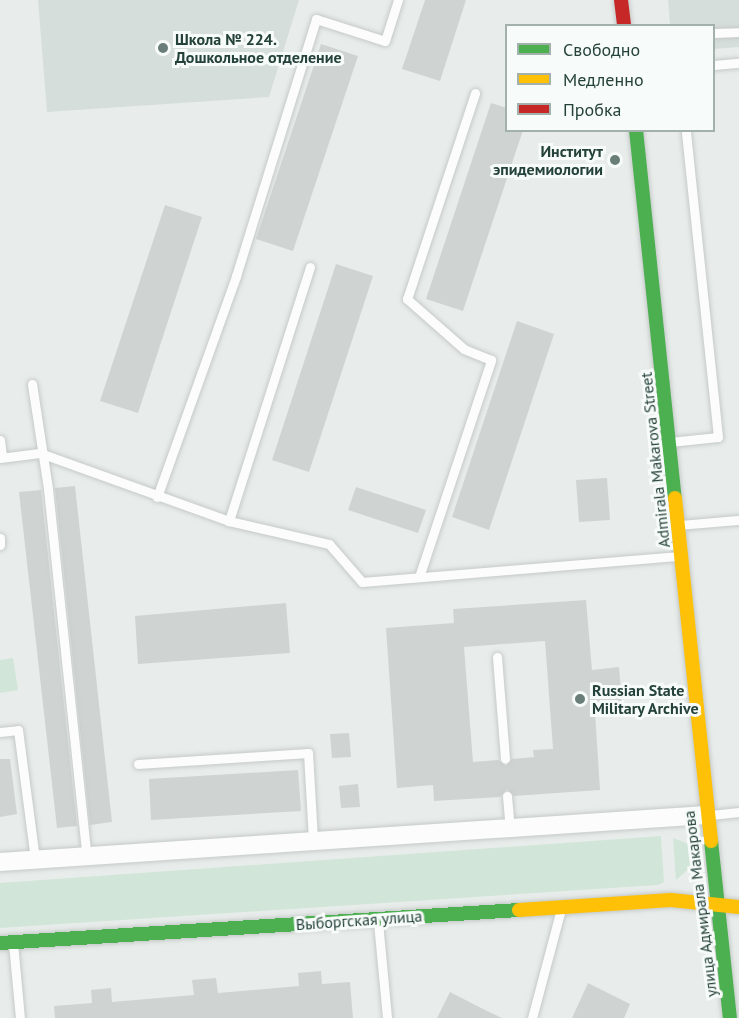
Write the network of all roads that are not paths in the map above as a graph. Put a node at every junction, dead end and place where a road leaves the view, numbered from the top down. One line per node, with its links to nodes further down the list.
1 (398, 0): 17 (lane)
2 (621, 0): 3 (street)
3 (624, 24)
4 (739, 32): 5 (lane)
5 (715, 33)
6 (739, 63): 7 (lane)
7 (715, 65)
8 (475, 93): 24 (lane)
9 (636, 132): 14 (street, Admirala Makarova Street)
10 (686, 132): 14 (lane)
11 (310, 267): 19 (lane)
12 (32, 384): 15 (lane)
13 (0, 440): 16 (lane)
14 (670, 442): 20 (street, Admirala Makarova Street)
15 (40, 453): 16 (lane); 17 (lane); 34 (lane)
16 (1, 458)
17 (157, 496): 19 (lane)
18 (739, 520): 20 (lane)
19 (229, 521): 24 (lane)
20 (679, 525): 23 (street, Admirala Makarova Street)
21 (0, 538): 22 (lane)
22 (0, 545)
23 (683, 556): 24 (lane); 31 (street, улица Адмирала Макарова)
24 (419, 577)
25 (497, 657): 27 (lane)
26 (0, 732): 35 (lane)
27 (505, 759)
28 (138, 764): 33 (lane)
29 (507, 796): 32 (lane)
30 (739, 812): 31 (lane)
31 (706, 815): 32 (street); 37 (street, улица Адмирала Макарова)
32 (510, 828): 33 (street)
33 (314, 841): 34 (street)
34 (87, 857): 35 (street)
35 (35, 860): 36 (street)
36 (0, 862)
37 (717, 905): 38 (street, Выборгская улица); 39 (street, Выборгская улица); 45 (street, улица Адмирала Макарова)
38 (562, 907): 40 (street, Выборгская улица); 44 (lane)
39 (739, 907)
40 (378, 918): 41 (street, Выборгская улица); 43 (lane)
41 (7, 942): 42 (lane)
42 (20, 1018)
43 (387, 1018)
44 (532, 1018)
45 (730, 1018)

